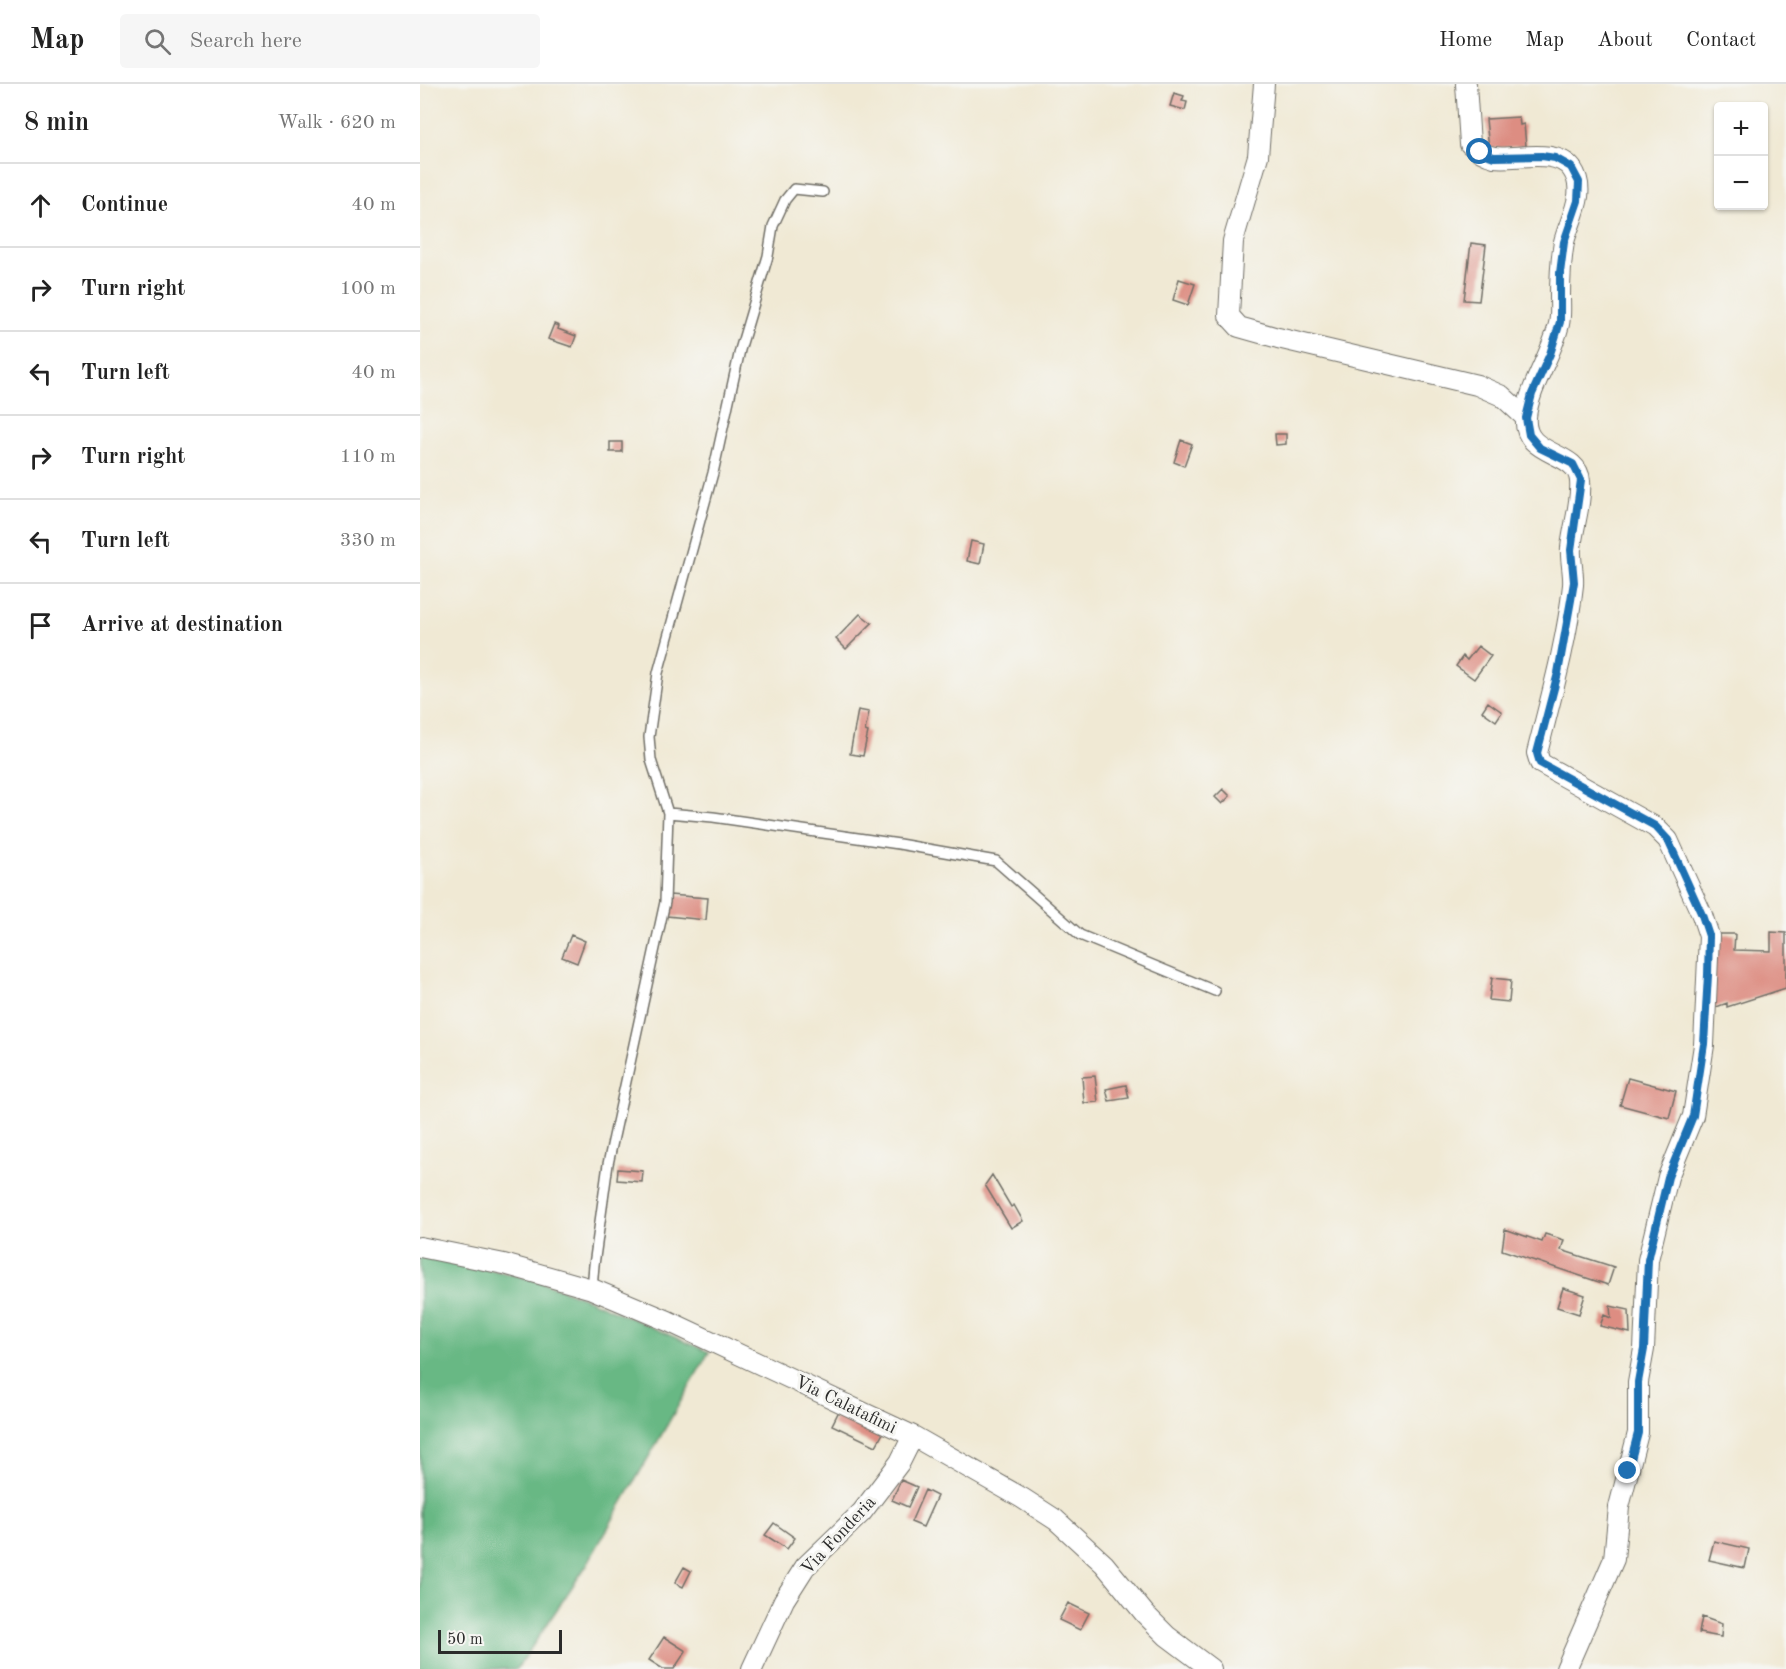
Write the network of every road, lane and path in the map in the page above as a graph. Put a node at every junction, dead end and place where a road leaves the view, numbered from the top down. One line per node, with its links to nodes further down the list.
1 (1264, 84): 4 (street)
2 (1466, 84): 4 (street)
3 (823, 192): 5 (lane)
4 (1526, 418): 12 (street)
5 (668, 813): 6 (lane); 8 (lane)
6 (1215, 991)
7 (420, 1247): 8 (street, Via Calatafimi)
8 (592, 1289): 9 (street, Via Calatafimi)
9 (914, 1436): 10 (street, Via Fonderia); 11 (street, Via Calatafimi)
10 (752, 1669)
11 (1211, 1669)
12 (1566, 1669)

